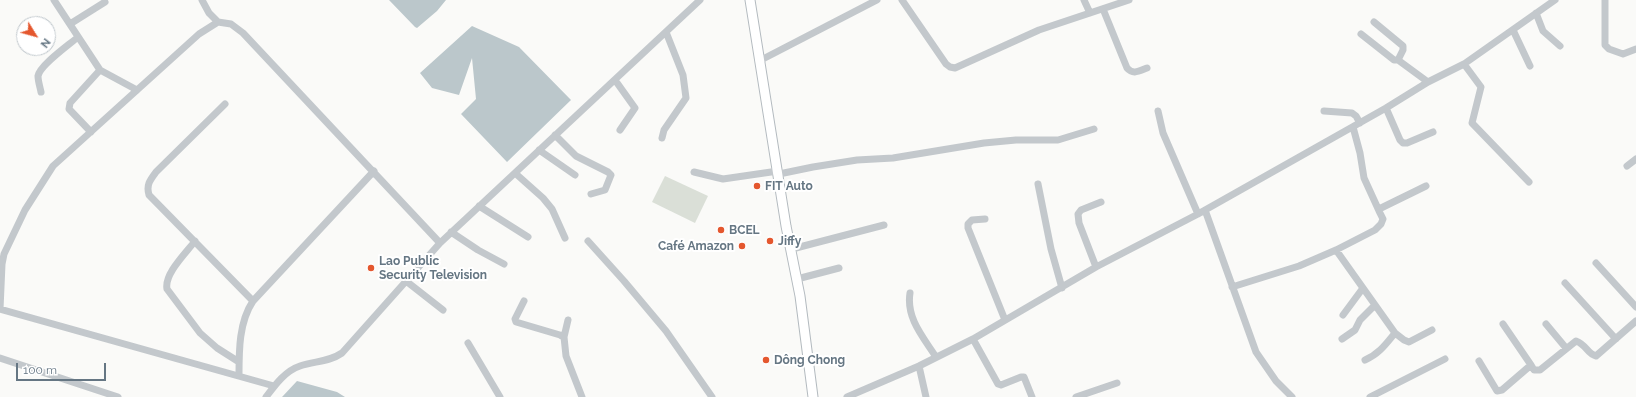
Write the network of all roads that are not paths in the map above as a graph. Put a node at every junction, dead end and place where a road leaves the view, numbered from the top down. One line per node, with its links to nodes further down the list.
1 (54, 0): 17 (street)
2 (202, 0): 15 (street)
3 (700, 0): 19 (street)
4 (750, 0): 25 (street)
5 (877, 0): 25 (street)
6 (902, 0): 13 (street)
7 (1084, 0): 13 (street)
8 (1129, 0): 12 (street)
9 (1554, 0): 14 (street)
10 (1604, 0): 23 (street)
11 (105, 2): 17 (street)
12 (1103, 9): 13 (street); 28 (street)
13 (1090, 13)
14 (1536, 13): 18 (street); 22 (street)
15 (218, 22): 32 (street); 49 (street)
16 (1374, 22): 24 (street)
17 (70, 24): 21 (street)
18 (1513, 30): 26 (street); 27 (street)
19 (666, 32): 30 (street); 45 (street)
20 (1361, 34): 24 (street)
21 (78, 37): 29 (street); 33 (street)
22 (1560, 46)
23 (1636, 49)
24 (1398, 60): 31 (street)
25 (760, 62): 52 (street)
26 (1464, 64): 31 (street); 54 (street)
27 (1530, 66)
28 (1147, 68)
29 (100, 70): 32 (street); 42 (street)
30 (615, 80): 41 (street); 44 (street)
31 (1428, 82): 35 (street)
32 (137, 90): 42 (street)
33 (41, 92)
34 (225, 104): 67 (street)
35 (1386, 108): 38 (street); 43 (street)
36 (1158, 111): 61 (street)
37 (1324, 111): 38 (street)
38 (1360, 123): 39 (street)
39 (1353, 127): 60 (street); 61 (street)
40 (1094, 129): 52 (street)
41 (620, 130)
42 (90, 132): 87 (street)
43 (1433, 132)
44 (555, 135): 46 (street); 57 (street)
45 (662, 138)
46 (539, 150): 50 (street); 53 (street)
47 (1636, 159): 48 (street)
48 (1627, 166)
49 (374, 171): 69 (street); 83 (street)
50 (515, 172): 59 (street); 66 (street)
51 (694, 172): 52 (street)
52 (778, 173): 70 (street)
53 (575, 175)
54 (1529, 182)
55 (1038, 184): 80 (street)
56 (1426, 186): 60 (street)
57 (591, 194)
58 (1101, 202): 74 (street)
59 (479, 206): 64 (street); 65 (street)
60 (1379, 209): 71 (street)
61 (1201, 212): 74 (street); 79 (street)
62 (985, 218): 91 (street)
63 (884, 226): 70 (street)
64 (451, 232): 69 (street); 73 (street)
65 (528, 237)
66 (565, 238)
67 (195, 241): 83 (street); 107 (street)
68 (588, 241): 119 (street)
69 (440, 243): 77 (street)
70 (792, 249): 76 (street)
71 (1336, 250): 79 (street); 81 (street)
72 (1596, 263): 86 (street)
73 (504, 264)
74 (1096, 267): 80 (street)
75 (839, 268): 76 (street)
76 (797, 279): 120 (street)
77 (406, 281): 88 (street); 113 (street)
78 (1565, 283): 100 (street)
79 (1232, 287): 124 (street)
80 (1062, 288): 91 (street)
81 (1363, 288): 85 (street); 89 (street)
82 (910, 293): 103 (street)
83 (253, 301): 107 (street)
84 (524, 301): 97 (street)
85 (1375, 305): 96 (street); 99 (street)
86 (1636, 308)
87 (0, 309): 111 (street)
88 (443, 310)
89 (1343, 315)
90 (568, 320): 97 (street)
91 (1005, 320): 98 (street)
92 (1636, 321): 100 (street)
93 (1503, 324): 109 (street)
94 (1546, 324): 102 (street)
95 (1432, 330): 96 (street)
96 (1396, 332): 106 (street)
97 (564, 337): 118 (street)
98 (973, 339): 103 (street); 123 (street)
99 (1342, 339)
100 (1616, 339): 102 (street)
101 (468, 343): 117 (street)
102 (1566, 348): 109 (street)
103 (936, 357): 110 (street)
104 (0, 358): 115 (street)
105 (1445, 359): 125 (street)
106 (1365, 360)
107 (239, 362): 111 (street)
108 (1479, 362): 109 (street)
109 (1531, 365)
110 (919, 366): 121 (street); 122 (street)
111 (239, 375): 113 (street)
112 (1117, 383): 114 (street)
113 (274, 386): 116 (street)
114 (1081, 396)
115 (118, 397)
116 (266, 397)
117 (500, 397)
118 (582, 397)
119 (712, 397)
120 (813, 397)
121 (847, 397)
122 (926, 397)
123 (1032, 397)
124 (1292, 397)
125 (1370, 397)

